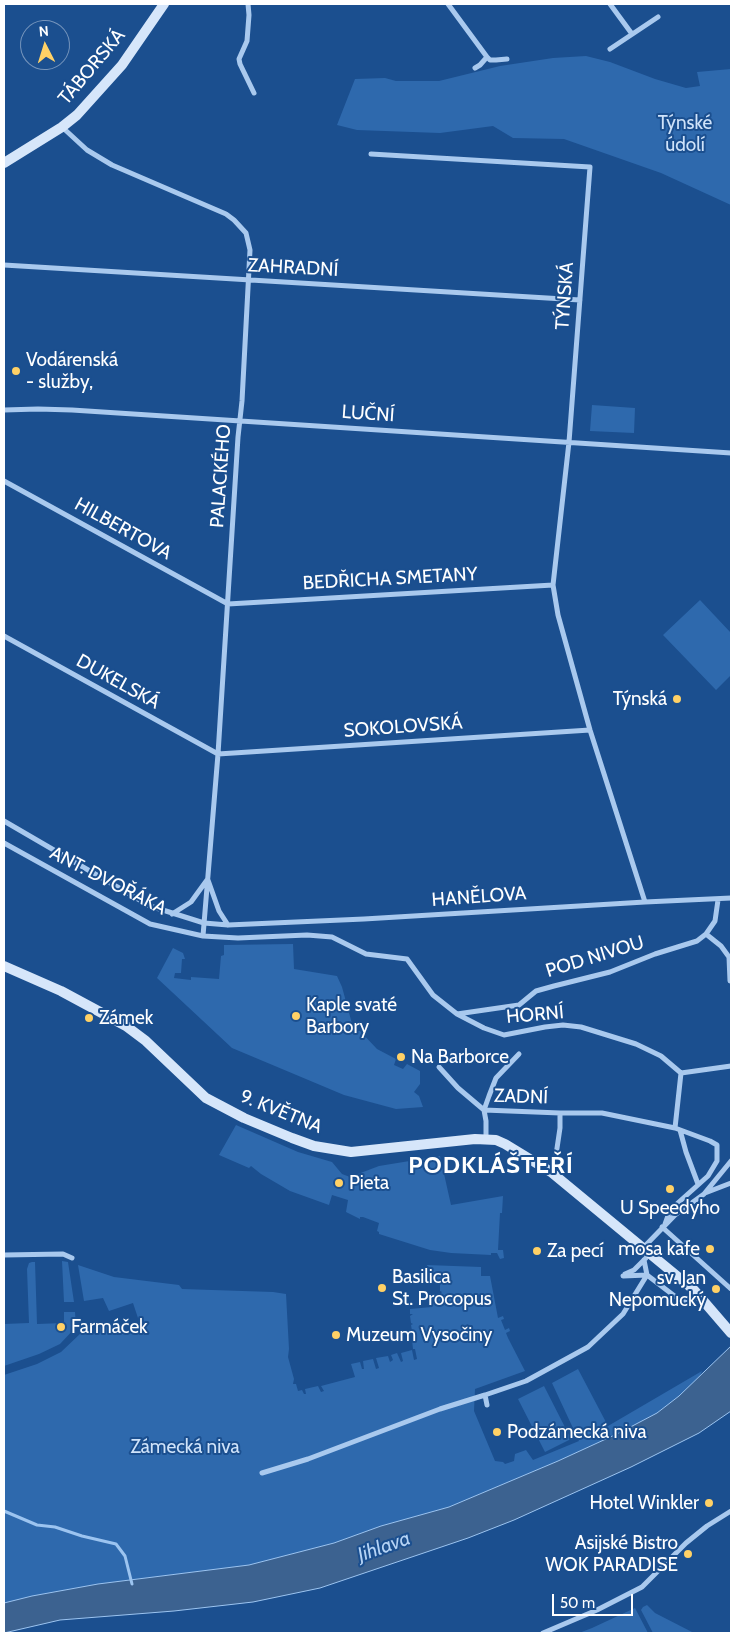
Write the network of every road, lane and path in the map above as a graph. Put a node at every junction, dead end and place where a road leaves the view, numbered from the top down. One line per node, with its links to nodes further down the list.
1 (164, 4): 12 (main road, TÁBORSKÁ)
2 (248, 4): 11 (street)
3 (448, 4): 8 (street)
4 (610, 4): 6 (street)
5 (658, 17): 6 (street)
6 (632, 34): 7 (street)
7 (610, 49)
8 (487, 57): 9 (street); 10 (street)
9 (507, 59)
10 (475, 68)
11 (254, 93)
12 (62, 127): 14 (main road, TÁBORSKÁ); 16 (street, PALACKÉHO)
13 (371, 154): 17 (street, TÝNSKÁ)
14 (4, 162)
15 (4, 265): 16 (street, ZAHRADNÍ)
16 (249, 280): 17 (street, ZAHRADNÍ); 19 (street, PALACKÉHO)
17 (580, 300): 20 (street, TÝNSKÁ)
18 (4, 410): 19 (street, LUČNÍ)
19 (239, 422): 20 (street, LUČNÍ); 24 (street, PALACKÉHO)
20 (569, 442): 21 (street, LUČNÍ); 23 (street, TÝNSKÁ)
21 (731, 454)
22 (4, 480): 24 (street, HILBERTOVA)
23 (553, 585): 24 (street, BEDŘICHA SMETANY); 26 (street, TÝNSKÁ)
24 (228, 604): 27 (street, PALACKÉHO)
25 (4, 636): 27 (street, DUKELSKÁ)
26 (590, 730): 27 (street, SOKOLOVSKÁ); 33 (street, TÝNSKÁ)
27 (218, 754): 30 (street, PALACKÉHO)
28 (4, 821): 34 (street, ANT. DVOŘÁKA)
29 (4, 843): 38 (street, ANT. DVOŘÁKA)
30 (207, 879): 34 (street); 35 (street, PALACKÉHO); 36 (street)
31 (731, 898): 32 (street, HANĚLOVA)
32 (718, 900): 33 (street, HANĚLOVA); 37 (street)
33 (645, 902): 36 (street, HANĚLOVA)
34 (172, 914): 35 (street, ANT. DVOŘÁKA)
35 (204, 923): 36 (street, HANĚLOVA); 38 (street, PALACKÉHO)
36 (228, 925)
37 (706, 934): 40 (street); 41 (street, POD NIVOU)
38 (203, 936): 41 (street, HORNÍ)
39 (4, 966): 49 (main road, 9. KVĚTNA)
40 (730, 981)
41 (457, 1014): 45 (street, HORNÍ)
42 (519, 1054): 46 (street, HORNÍ)
43 (731, 1066): 45 (street)
44 (439, 1067): 46 (street, ZADNÍ)
45 (681, 1073): 48 (street)
46 (484, 1110): 47 (street, ZADNÍ); 49 (street, HORNÍ)
47 (560, 1114): 48 (street, ZADNÍ); 51 (street, ZADNÍ)
48 (677, 1129): 53 (street); 53 (street, ZADNÍ)
49 (486, 1139): 51 (main road, 9. KVĚTNA)
50 (731, 1161): 54 (street)
51 (551, 1172): 56 (main road, 9. KVĚTNA)
52 (731, 1183): 54 (street)
53 (698, 1184): 55 (street)
54 (704, 1194): 55 (street)
55 (664, 1226): 56 (street); 60 (street)
56 (646, 1254): 59 (street); 59 (street); 61 (main road, 9. KVĚTNA)
57 (4, 1255): 58 (street)
58 (72, 1258)
59 (647, 1275): 61 (street); 63 (street)
60 (731, 1289)
61 (699, 1296): 62 (main road, 9. KVĚTNA)
62 (731, 1332)
63 (485, 1395): 64 (street); 65 (street)
64 (487, 1405)
65 (262, 1473)
66 (731, 1511): 67 (street)
67 (543, 1633)

